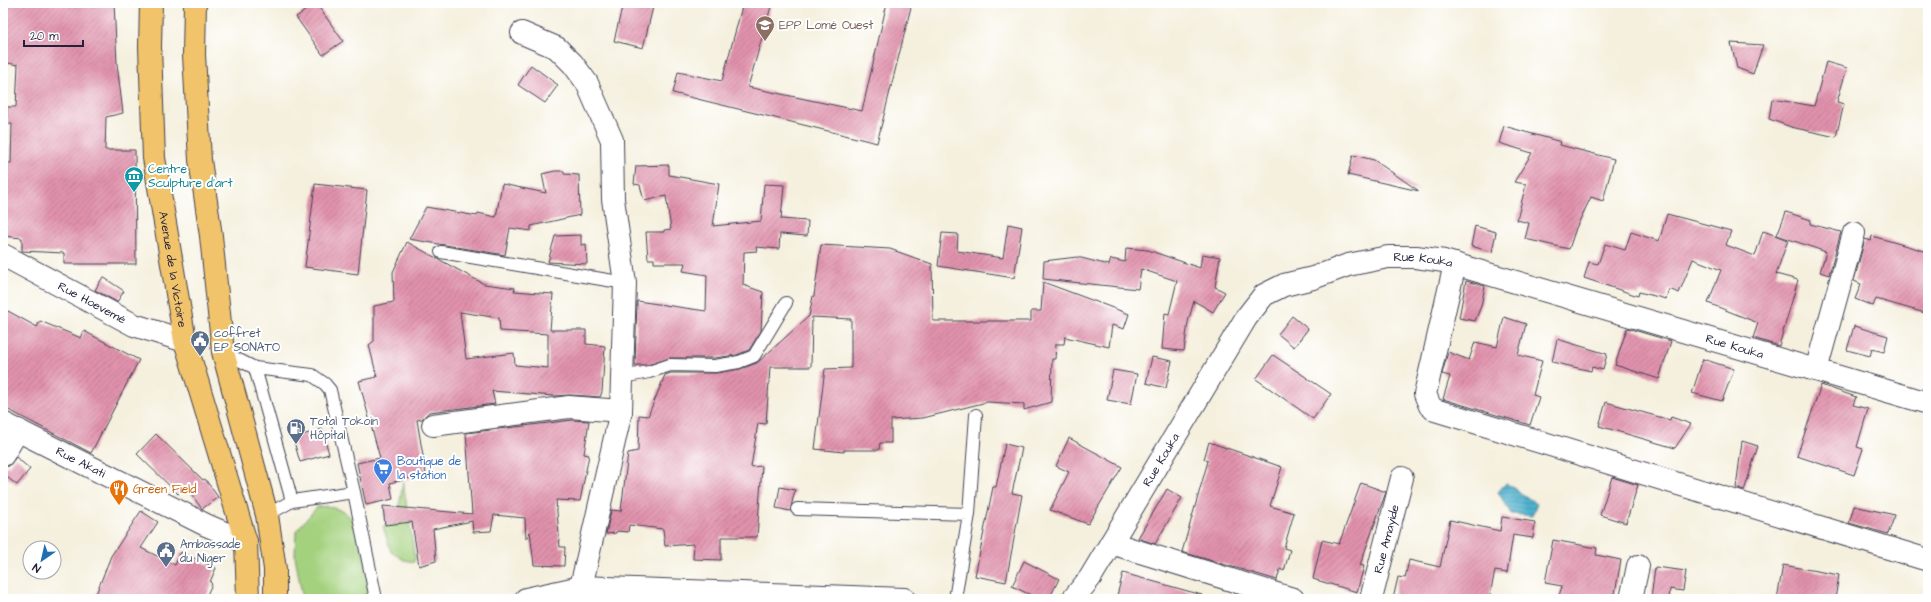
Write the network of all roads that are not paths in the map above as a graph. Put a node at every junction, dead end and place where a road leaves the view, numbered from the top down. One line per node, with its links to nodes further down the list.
1 (151, 3): 10 (highway, Avenue de la Victoire)
2 (194, 3): 11 (highway)
3 (522, 33): 8 (street)
4 (1854, 233): 13 (street)
5 (441, 252): 8 (lane)
6 (3, 255): 10 (street, Rue Hoevemé)
7 (1455, 264): 13 (street, Rue Kouka); 28 (street, Rue Kouka); 29 (street)
8 (625, 283): 14 (street)
9 (786, 303): 14 (lane)
10 (185, 341): 27 (highway, Avenue de la Victoire)
11 (223, 352): 12 (lane); 26 (highway)
12 (255, 368): 22 (lane); 23 (lane)
13 (1816, 370): 15 (street, Rue Kouka)
14 (622, 377): 16 (street)
15 (1928, 403)
16 (621, 411): 18 (street); 31 (street)
17 (976, 415): 25 (lane)
18 (433, 425)
19 (10, 427): 20 (street); 27 (street, Rue Akati)
20 (3, 455)
21 (1402, 478): 41 (street, Rue Amayide)
22 (354, 492): 23 (lane); 35 (lane)
23 (292, 501): 26 (lane)
24 (797, 509): 25 (lane)
25 (969, 514): 38 (lane)
26 (267, 515): 34 (highway)
27 (246, 542): 33 (highway, Avenue de la Victoire)
28 (1111, 543): 39 (street, Rue Kouka); 40 (street)
29 (1928, 560)
30 (1638, 566): 42 (street)
31 (581, 587): 32 (street); 36 (street)
32 (631, 594): 37 (street)
33 (248, 599)
34 (275, 599)
35 (376, 599)
36 (526, 599)
37 (904, 599)
38 (954, 599)
39 (1073, 599)
40 (1293, 599)
41 (1371, 599)
42 (1631, 599)

